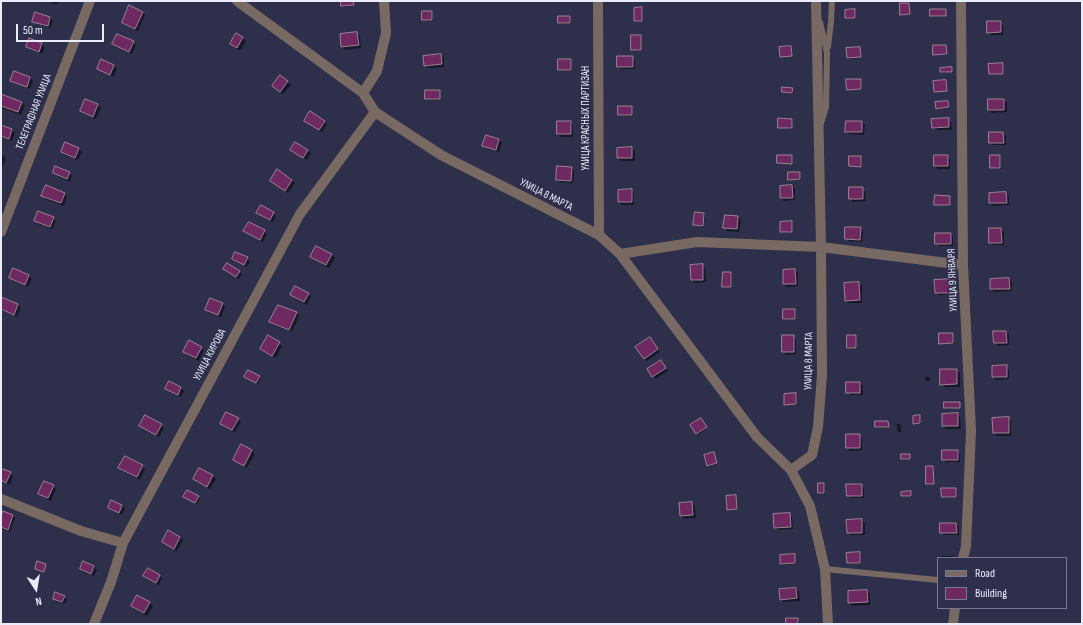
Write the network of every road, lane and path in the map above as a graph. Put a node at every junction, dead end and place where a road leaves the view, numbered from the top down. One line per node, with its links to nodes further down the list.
1 (90, 1): 12 (street, ТЕЛЕГРАФНАЯ УЛИЦА)
2 (237, 1): 9 (street, УЛИЦА 8 МАРТА)
3 (384, 1): 9 (street)
4 (598, 1): 13 (street, УЛИЦА КРАСНЫХ ПАРТИЗАН)
5 (832, 1): 8 (lane)
6 (961, 1): 16 (street, УЛИЦА 9 ЯНВАРЯ)
7 (816, 2): 8 (lane); 11 (street, УЛИЦА 8 МАРТА)
8 (827, 53): 11 (lane)
9 (364, 93): 10 (street, УЛИЦА 8 МАРТА)
10 (375, 112): 13 (street, УЛИЦА 8 МАРТА); 19 (street, УЛИЦА КИРОВА)
11 (818, 133): 14 (street, УЛИЦА 8 МАРТА)
12 (1, 232)
13 (599, 235): 15 (street, УЛИЦА 8 МАРТА)
14 (821, 247): 15 (street); 16 (street); 17 (street, УЛИЦА 8 МАРТА)
15 (620, 254): 17 (street, УЛИЦА 8 МАРТА)
16 (963, 265): 20 (street, УЛИЦА 9 ЯНВАРЯ)
17 (791, 470): 21 (street, УЛИЦА 8 МАРТА)
18 (1, 499): 19 (street)
19 (122, 543): 24 (street, УЛИЦА КИРОВА)
20 (964, 557)
21 (825, 569): 22 (lane); 25 (street, УЛИЦА 8 МАРТА)
22 (937, 580)
23 (954, 609): 26 (street)
24 (94, 624)
25 (828, 624)
26 (953, 624)

